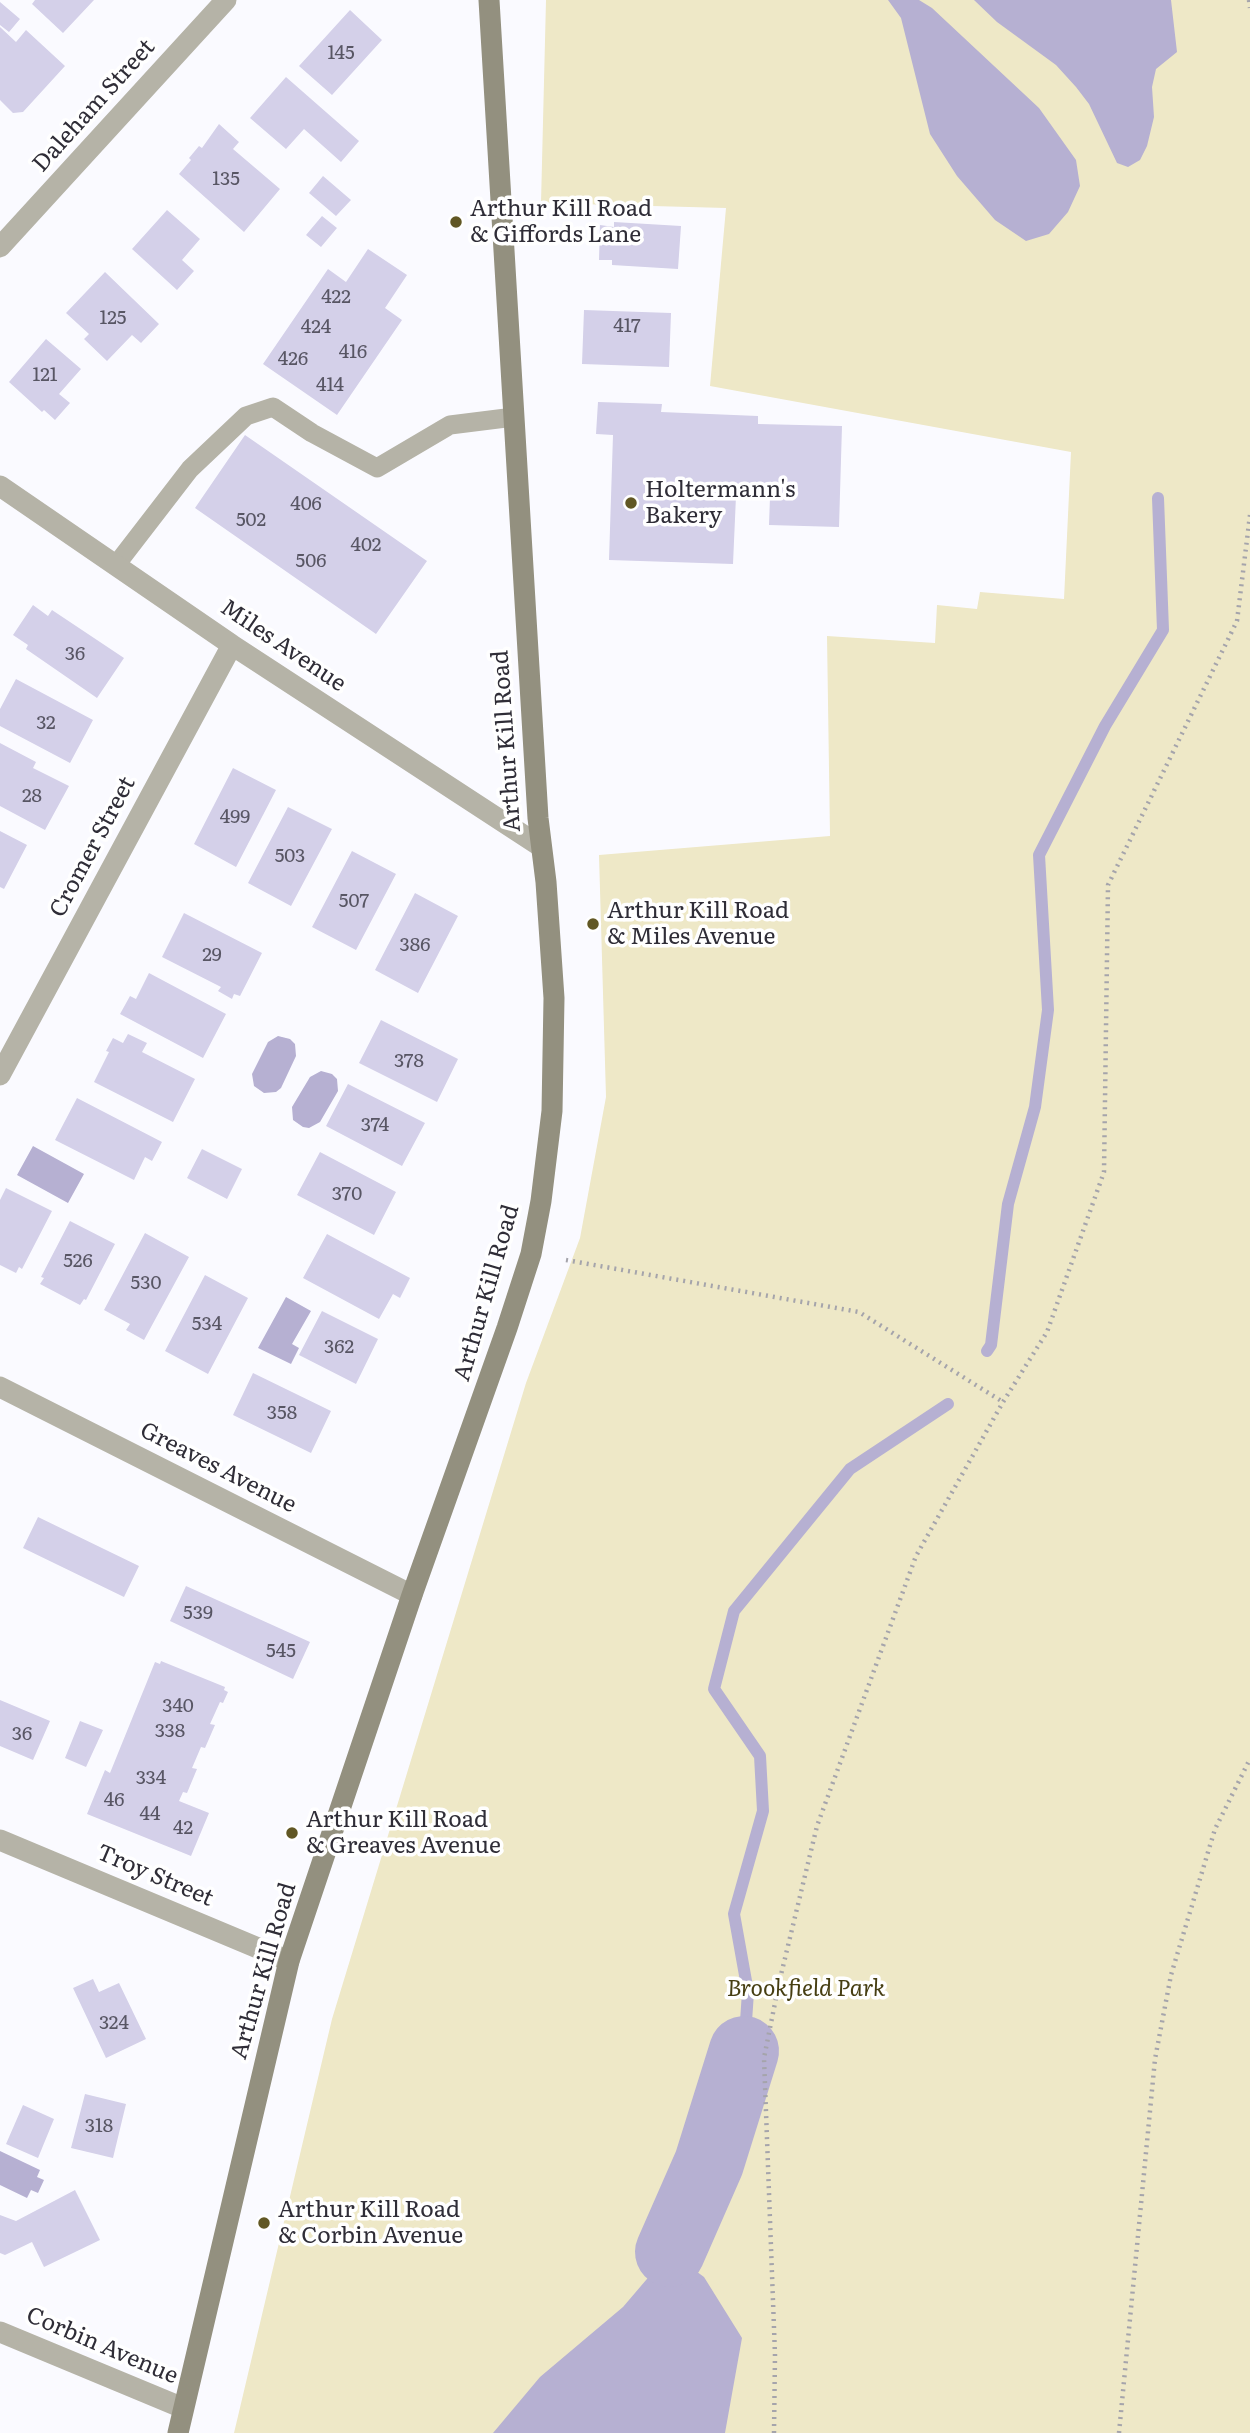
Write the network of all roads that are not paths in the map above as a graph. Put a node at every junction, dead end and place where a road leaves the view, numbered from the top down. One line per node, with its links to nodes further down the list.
1 (226, 0): 3 (street, Daleham Street)
2 (489, 0): 4 (street, Arthur Kill Road)
3 (0, 247)
4 (514, 417): 6 (lane); 8 (street, Arthur Kill Road)
5 (0, 486): 6 (street, Miles Avenue)
6 (116, 565): 7 (street, Miles Avenue)
7 (232, 645): 8 (street, Miles Avenue); 9 (street, Cromer Street)
8 (540, 846): 11 (street, Arthur Kill Road)
9 (0, 1074)
10 (0, 1387): 11 (street, Greaves Avenue)
11 (412, 1595): 13 (street, Arthur Kill Road)
12 (0, 1840): 13 (street, Troy Street)
13 (289, 1961): 15 (street, Arthur Kill Road)
14 (0, 2332): 15 (street, Corbin Avenue)
15 (183, 2408): 16 (street, Arthur Kill Road)
16 (178, 2433)

